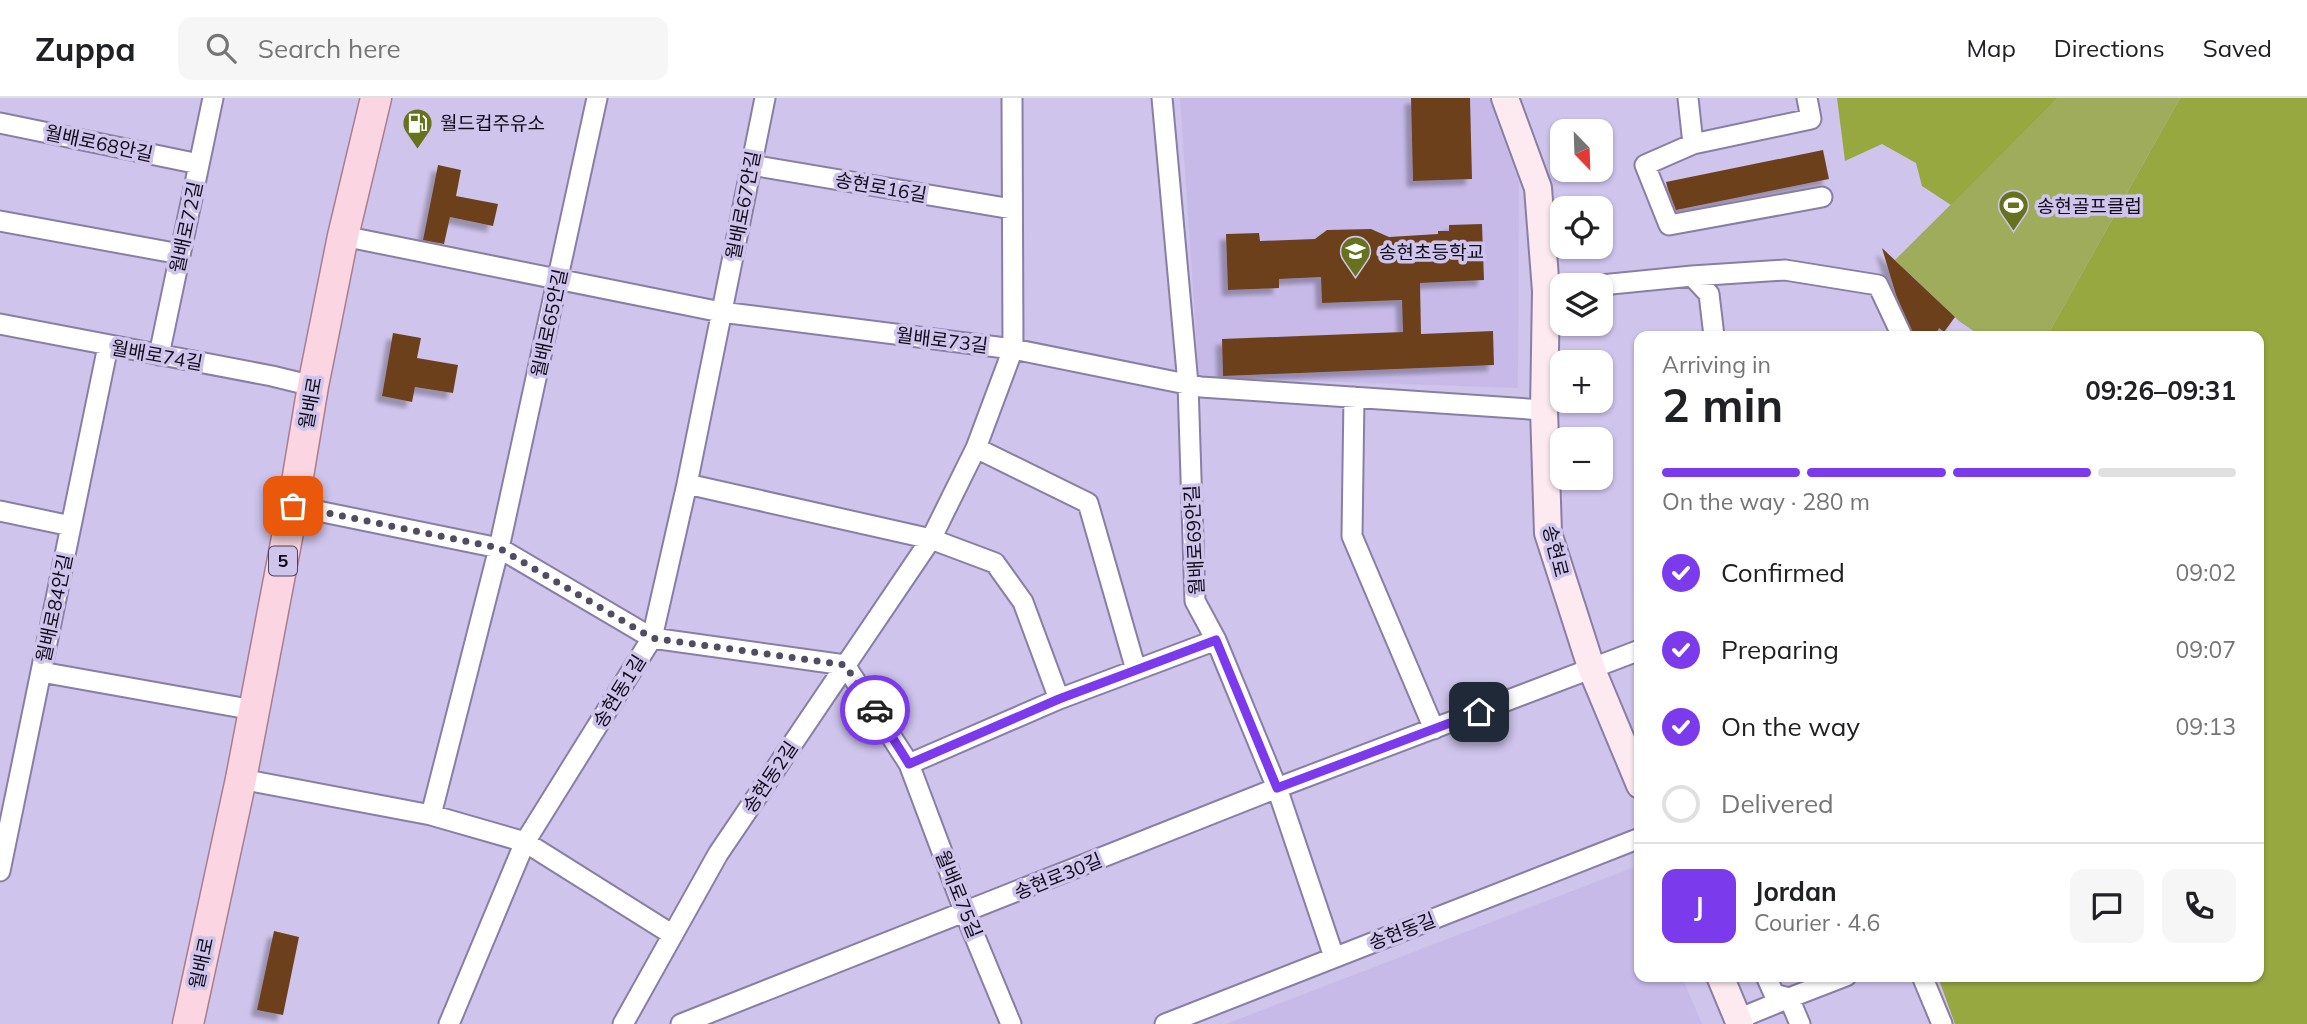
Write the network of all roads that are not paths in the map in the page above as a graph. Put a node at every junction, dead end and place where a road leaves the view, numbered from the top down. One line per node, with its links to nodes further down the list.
1 (213, 98): 12 (street, 월배로72길)
2 (376, 98): 17 (main road, 월배로 / 5)
3 (597, 98): 21 (street, 월배로65안길)
4 (765, 98): 13 (street, 월배로67안길)
5 (1012, 98): 15 (street)
6 (1162, 98): 31 (street, 월배로69안길)
7 (1505, 98): 19 (main road, 송현로)
8 (1690, 98): 11 (street)
9 (1807, 98): 11 (street)
10 (0, 123): 12 (street, 월배로68안길)
11 (1693, 144): 14 (street)
12 (199, 164): 18 (street, 월배로72길)
13 (751, 165): 15 (street, 송현로16길); 23 (street, 월배로67안길)
14 (1822, 197)
15 (1012, 209): 29 (street)
16 (0, 221): 18 (street)
17 (343, 236): 21 (street, 월배로73길); 32 (main road, 월배로 / 5)
18 (180, 254): 30 (street, 월배로72길)
19 (1551, 273)
20 (1692, 276): 22 (street); 25 (street); 26 (street)
21 (559, 279): 23 (street, 월배로73길); 41 (street, 월배로65안길)
22 (1613, 284)
23 (721, 312): 29 (street, 월배로73길); 36 (street, 송현동1길)
24 (0, 324): 28 (street, 월배로74길)
25 (1713, 331)
26 (1900, 331)
27 (1550, 336): 34 (main road, 송현로)
28 (108, 346): 30 (street, 월배로74길); 39 (street, 월배로84안길)
29 (1013, 349): 31 (street, 월배로73길); 35 (street, 송현동2길)
30 (159, 355): 32 (street, 월배로74길)
31 (1188, 384): 33 (street, 월배로73길); 43 (street, 월배로69안길)
32 (313, 386): 37 (main road, 월배로 / 5)
33 (1354, 397): 34 (street, 월배로73길); 51 (street)
34 (1544, 410): 47 (main road, 송현로)
35 (976, 448): 40 (street, 송현동2길); 46 (street)
36 (687, 484): 40 (street); 42 (street, 송현동1길)
37 (293, 506): 41 (street); 50 (main road, 월배로 / 5)
38 (0, 511): 39 (street)
39 (71, 526): 48 (street, 월배로84안길)
40 (931, 539): 45 (street, 송현동2길); 49 (street)
41 (499, 548): 42 (street); 56 (street)
42 (652, 638): 45 (street); 59 (street, 송현동1길)
43 (1216, 640): 46 (street); 55 (street, 월배로69안길)
44 (1634, 652): 47 (street)
45 (845, 665): 52 (street, 월배로75길); 62 (street, 송현동2길)
46 (1136, 670): 49 (street)
47 (1592, 670): 51 (street, 송현로30길); 53 (main road, 송현로)
48 (41, 672): 50 (street); 57 (street, 월배로84안길)
49 (1059, 699): 52 (street)
50 (254, 710): 54 (main road, 월배로 / 5)
51 (1434, 729): 55 (street, 송현로30길)
52 (909, 764): 61 (street, 월배로75길)
53 (1634, 771)
54 (240, 779): 56 (street); 71 (main road, 월배로 / 5)
55 (1277, 788): 61 (street, 송현로30길); 63 (street, 월배로69안길)
56 (431, 815): 59 (street)
57 (5, 819): 60 (street, 월배로84안길)
58 (1634, 840): 63 (street, 송현동길)
59 (525, 842): 62 (street); 72 (street, 송현동1길)
60 (0, 871)
61 (965, 913): 73 (street, 송현로30길); 74 (street, 월배로75길)
62 (673, 935): 69 (street, 송현동2길)
63 (1334, 957): 75 (street, 송현동길)
64 (1722, 982): 70 (main road)
65 (1769, 982): 68 (street)
66 (1830, 982): 68 (street)
67 (1924, 982): 77 (street)
68 (1789, 998): 70 (street); 76 (street)
69 (628, 1022)
70 (1739, 1022)
71 (188, 1024)
72 (449, 1024)
73 (681, 1024)
74 (1012, 1024)
75 (1165, 1024)
76 (1800, 1024)
77 (1942, 1024)

